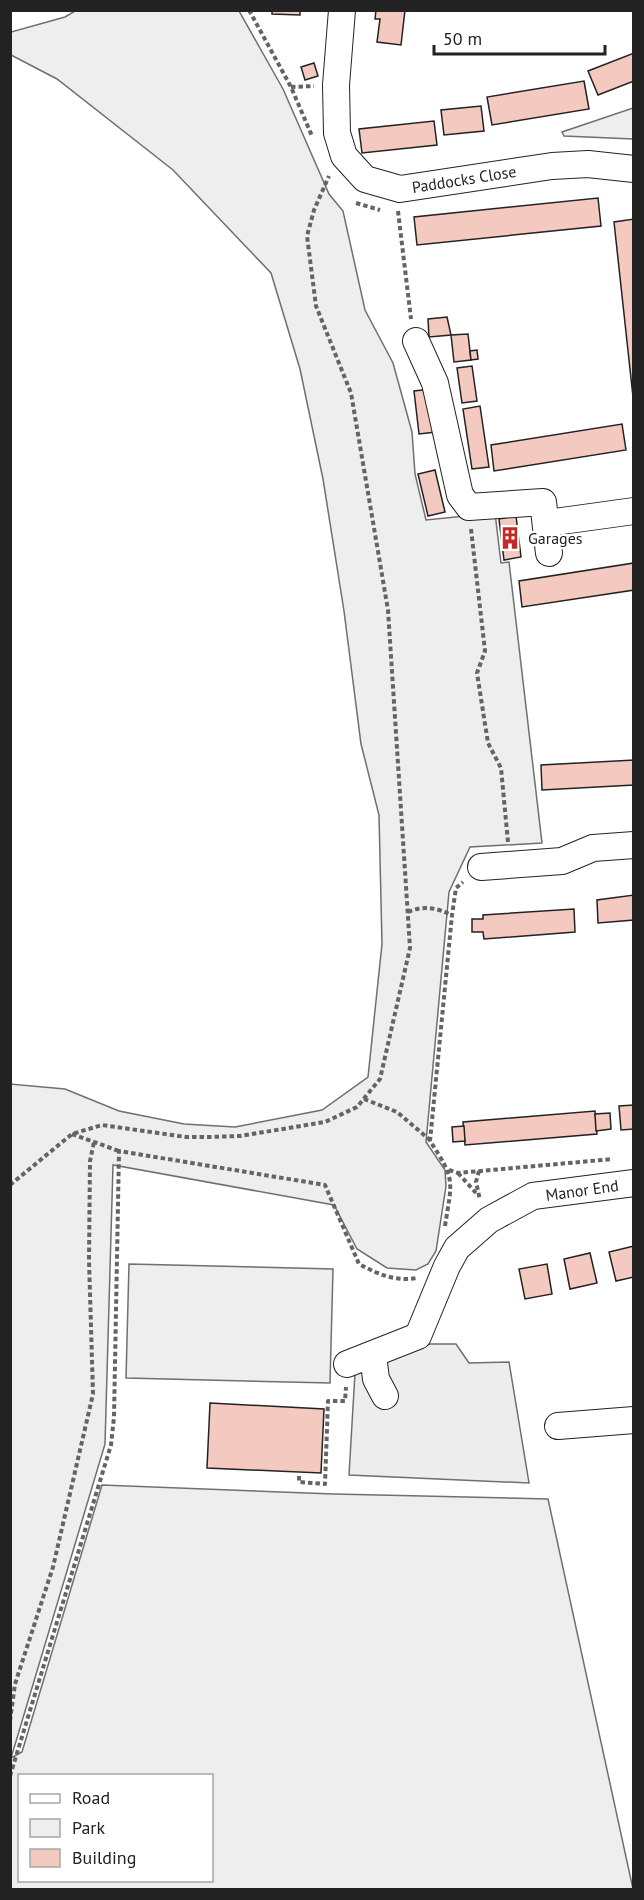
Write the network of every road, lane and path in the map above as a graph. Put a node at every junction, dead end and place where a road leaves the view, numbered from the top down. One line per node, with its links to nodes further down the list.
1 (249, 10): 3 (path)
2 (342, 10): 5 (street, Paddocks Close)
3 (316, 147)
4 (325, 166): 14 (path)
5 (633, 169)
6 (398, 210): 7 (path)
7 (416, 341): 8 (street)
8 (469, 507): 10 (street); 13 (path)
9 (633, 511): 10 (street)
10 (545, 512): 11 (street)
11 (549, 553)
12 (633, 845): 13 (street)
13 (481, 867): 15 (path)
14 (408, 912): 15 (path); 16 (path)
15 (452, 915): 18 (path)
16 (363, 1099): 17 (path); 18 (path)
17 (72, 1134): 19 (path); 24 (path)
18 (430, 1141): 21 (path)
19 (94, 1142): 20 (path); 33 (path)
20 (119, 1151): 27 (path); 34 (path)
21 (449, 1170): 22 (path); 26 (path)
22 (458, 1173): 23 (path); 25 (path)
23 (631, 1183): 27 (street, Manor End)
24 (10, 1185)
25 (477, 1193)
26 (444, 1233)
27 (429, 1286): 28 (street, Manor End)
28 (373, 1354): 29 (street, Manor End); 30 (street)
29 (347, 1364)
30 (385, 1396)
31 (633, 1420): 32 (street)
32 (558, 1426)
33 (10, 1721)
34 (12, 1763): 35 (path)
35 (10, 1776)

